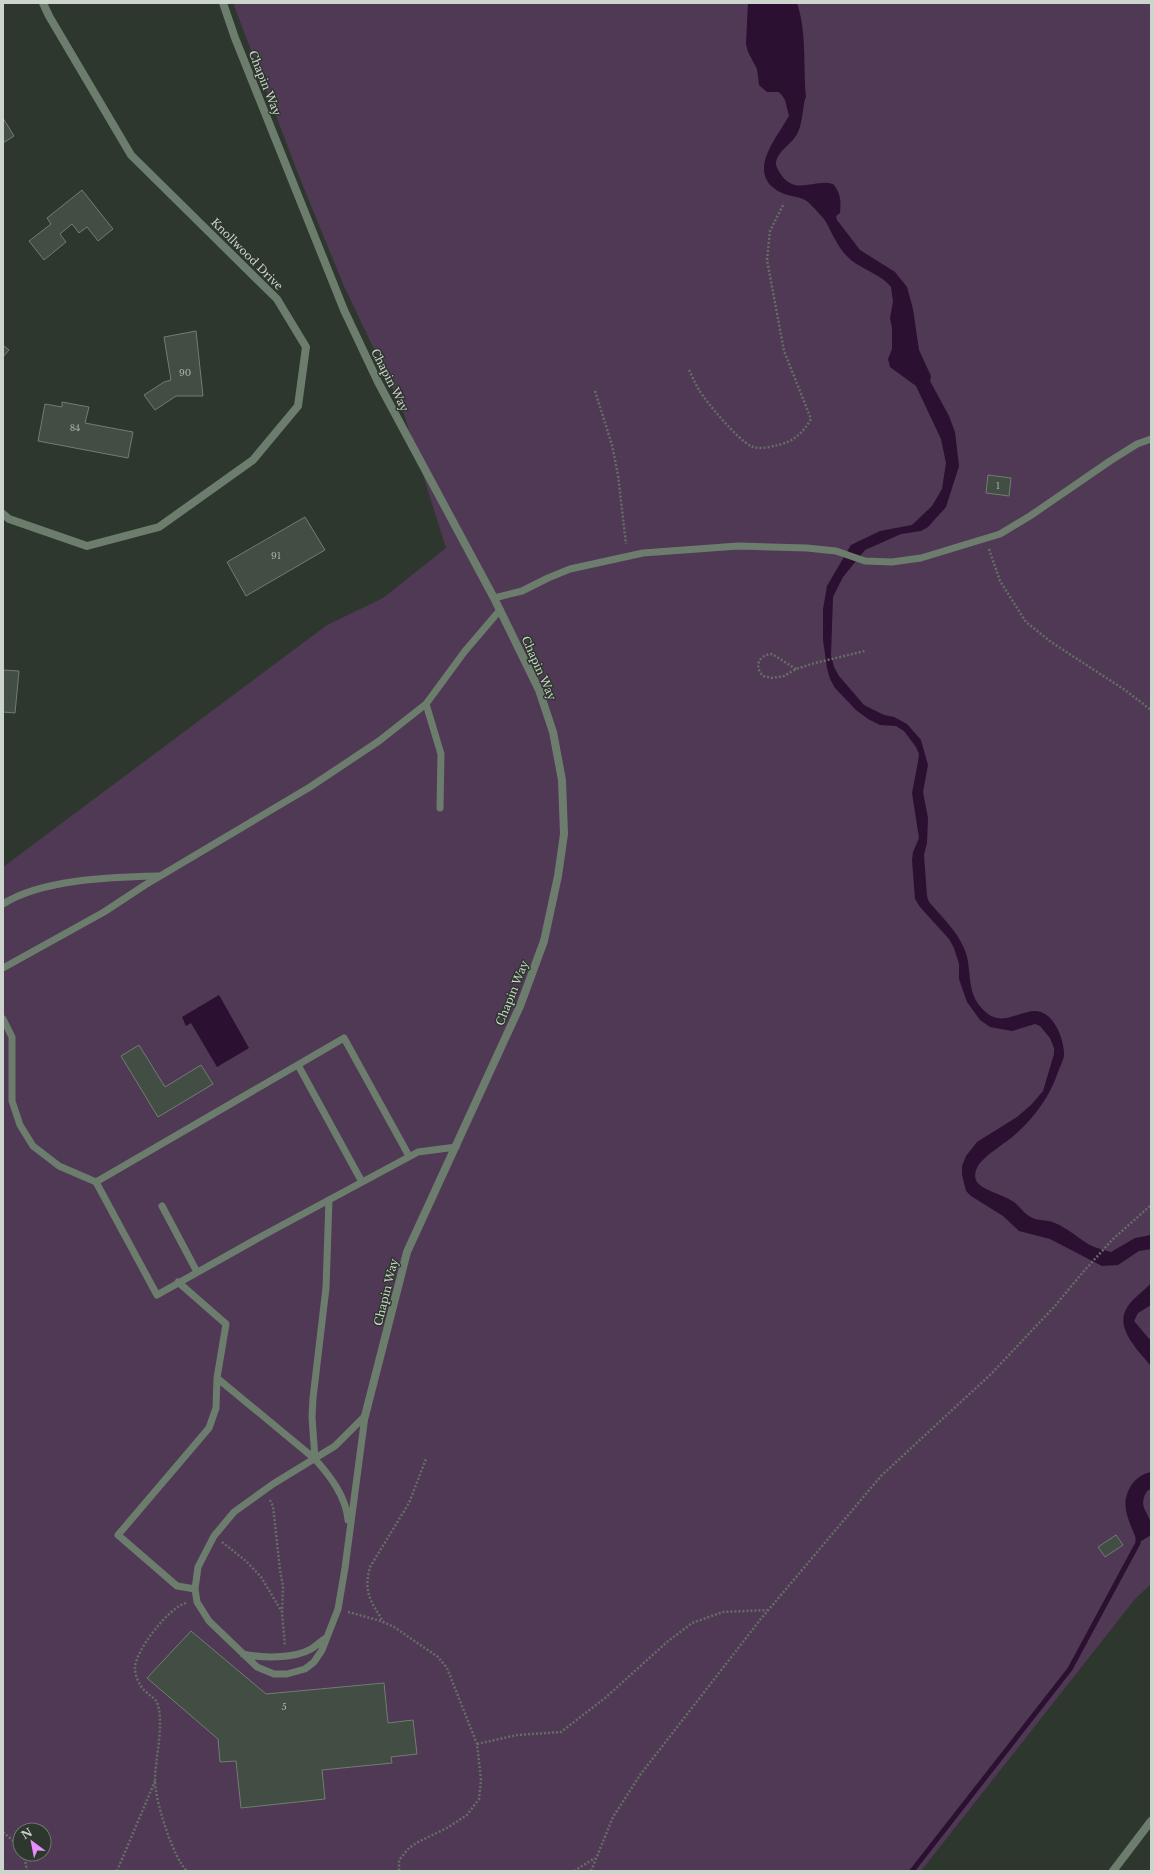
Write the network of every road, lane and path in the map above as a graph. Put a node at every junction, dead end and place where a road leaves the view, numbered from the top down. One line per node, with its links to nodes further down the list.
1 (43, 3): 7 (street, Knollwood Drive)
2 (223, 3): 10 (street, Chapin Way)
3 (784, 203): 4 (path)
4 (689, 370)
5 (595, 391): 9 (path)
6 (1151, 439): 8 (lane)
7 (3, 514)
8 (985, 539): 9 (lane); 15 (path)
9 (627, 557): 10 (lane)
10 (494, 598): 11 (street, Chapin Way)
11 (500, 610): 14 (lane); 22 (street, Chapin Way)
12 (865, 651): 13 (path)
13 (796, 669): 13 (path)
14 (426, 704): 16 (lane); 17 (lane)
15 (1151, 710)
16 (440, 808)
17 (161, 876): 18 (lane); 19 (lane)
18 (3, 904)
19 (3, 968)
20 (3, 1019): 24 (lane)
21 (298, 1065): 23 (lane); 24 (lane); 25 (lane)
22 (456, 1147): 23 (lane); 32 (street, Chapin Way)
23 (409, 1156): 25 (lane)
24 (96, 1182): 30 (lane)
25 (362, 1182): 26 (lane)
26 (329, 1200): 29 (lane); 33 (lane)
27 (162, 1206): 29 (lane)
28 (1151, 1206): 41 (path)
29 (197, 1272): 30 (lane)
30 (178, 1282): 31 (lane)
31 (217, 1378): 33 (lane); 38 (lane)
32 (364, 1416): 33 (lane); 36 (lane)
33 (315, 1459): 35 (lane); 36 (lane)
34 (426, 1459): 43 (path)
35 (266, 1489): 37 (lane); 42 (path)
36 (349, 1535): 40 (lane)
37 (214, 1536): 38 (lane); 42 (path)
38 (195, 1590): 39 (lane)
39 (197, 1602): 45 (lane); 48 (path)
40 (338, 1609): 43 (path); 44 (lane)
41 (768, 1610): 47 (path); 52 (path)
42 (282, 1613): 46 (path)
43 (385, 1623): 47 (path)
44 (327, 1637): 45 (lane); 46 (lane)
45 (241, 1653): 46 (lane)
46 (285, 1656)
47 (477, 1744): 55 (path)
48 (155, 1781): 53 (path); 54 (path)
49 (1151, 1821): 58 (street)
50 (3, 1832): 51 (path)
51 (12, 1840)
52 (595, 1858): 56 (path); 57 (path)
53 (117, 1871)
54 (187, 1871)
55 (399, 1871)
56 (574, 1871)
57 (591, 1871)
58 (1113, 1871)

